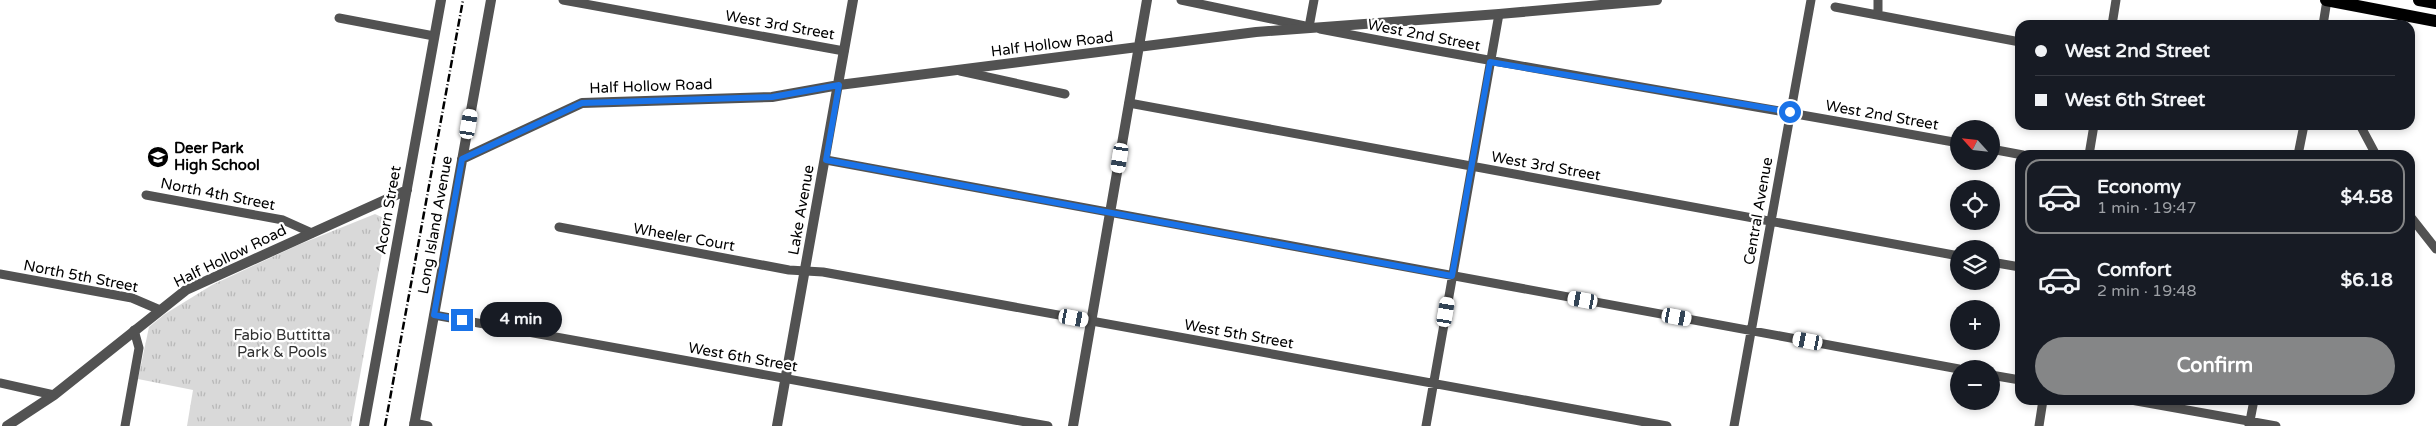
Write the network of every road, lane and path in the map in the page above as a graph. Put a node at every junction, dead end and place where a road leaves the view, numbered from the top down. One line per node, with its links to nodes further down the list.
1 (440, 0): 23 (street, Acorn Street)
2 (491, 0): 42 (street, Long Island Avenue)
3 (563, 0): 26 (street, West 3rd Street)
4 (853, 0): 26 (street, Lake Avenue)
5 (1147, 0): 25 (street)
6 (1181, 0): 22 (street, West 2nd Street)
7 (1314, 0): 22 (street)
8 (1657, 0): 16 (street, Half Hollow Road)
9 (1811, 0): 32 (street, Central Avenue)
10 (1878, 0): 17 (street)
11 (2116, 0): 19 (street)
12 (2327, 0): 20 (street); 21 (main road)
13 (2419, 0): 14 (main road)
14 (2436, 3)
15 (1835, 7): 17 (street)
16 (1499, 14): 22 (street, Half Hollow Road); 27 (street)
17 (1878, 15): 24 (street)
18 (340, 18): 23 (street)
19 (2113, 20)
20 (2324, 20)
21 (2436, 21)
22 (1309, 27): 25 (street, Half Hollow Road); 27 (street, West 2nd Street)
23 (434, 36): 45 (street, Acorn Street)
24 (2015, 41)
25 (1138, 48): 28 (street, Half Hollow Road); 31 (street)
26 (844, 51): 29 (street, Lake Avenue)
27 (1490, 62): 32 (street, West 2nd Street); 44 (street)
28 (960, 71): 29 (street, Half Hollow Road); 30 (street)
29 (839, 85): 42 (street, Half Hollow Road); 43 (street, Lake Avenue)
30 (1065, 94)
31 (1128, 103): 44 (street, West 3rd Street); 47 (street)
32 (1790, 112): 36 (street, West 2nd Street); 48 (street, Central Avenue)
33 (2093, 130): 37 (street)
34 (2303, 130): 38 (street)
35 (2363, 130): 39 (street)
36 (1950, 141)
37 (2090, 150)
38 (2299, 150)
39 (2373, 150)
40 (2000, 151): 41 (street)
41 (2015, 154)
42 (462, 159): 60 (street, Long Island Avenue)
43 (826, 160): 47 (street); 56 (street, Lake Avenue)
44 (1472, 166): 48 (street, West 3rd Street); 58 (street)
45 (407, 190): 51 (street, Half Hollow Road); 78 (street, Acorn Street)
46 (146, 195): 51 (street, North 4th Street)
47 (1110, 213): 58 (street); 61 (street)
48 (1770, 221): 53 (street, West 3rd Street); 63 (street, Central Avenue)
49 (2415, 222): 52 (street)
50 (559, 227): 56 (street, Wheeler Court)
51 (312, 233): 59 (street, Half Hollow Road)
52 (2436, 249)
53 (1950, 254)
54 (2000, 264): 55 (street)
55 (2015, 266)
56 (805, 271): 61 (street, West 5th Street); 66 (street, Lake Avenue)
57 (0, 274): 59 (street, North 5th Street)
58 (1452, 276): 63 (street); 69 (street)
59 (158, 309): 62 (street, Half Hollow Road)
60 (434, 315): 66 (street, West 6th Street); 75 (street, Long Island Avenue)
61 (1091, 321): 69 (street, West 5th Street); 82 (street)
62 (134, 330): 70 (street, Half Hollow Road); 77 (street)
63 (1752, 330): 64 (street); 85 (street, Central Avenue)
64 (1950, 367)
65 (2000, 377): 67 (street)
66 (785, 379): 80 (street, Lake Avenue); 81 (street, West 6th Street)
67 (2015, 379)
68 (0, 383): 70 (street)
69 (1433, 383): 83 (street); 84 (street, West 5th Street)
70 (54, 394): 76 (street, Half Hollow Road)
71 (2042, 405): 86 (street)
72 (2156, 405): 74 (street)
73 (2253, 405): 74 (street)
74 (2249, 424): 87 (street)
75 (414, 425): 79 (street)
76 (7, 426)
77 (125, 426)
78 (364, 426)
79 (428, 426)
80 (777, 426)
81 (1048, 426)
82 (1073, 426)
83 (1426, 426)
84 (1667, 426)
85 (1734, 426)
86 (2039, 426)
87 (2276, 426)

